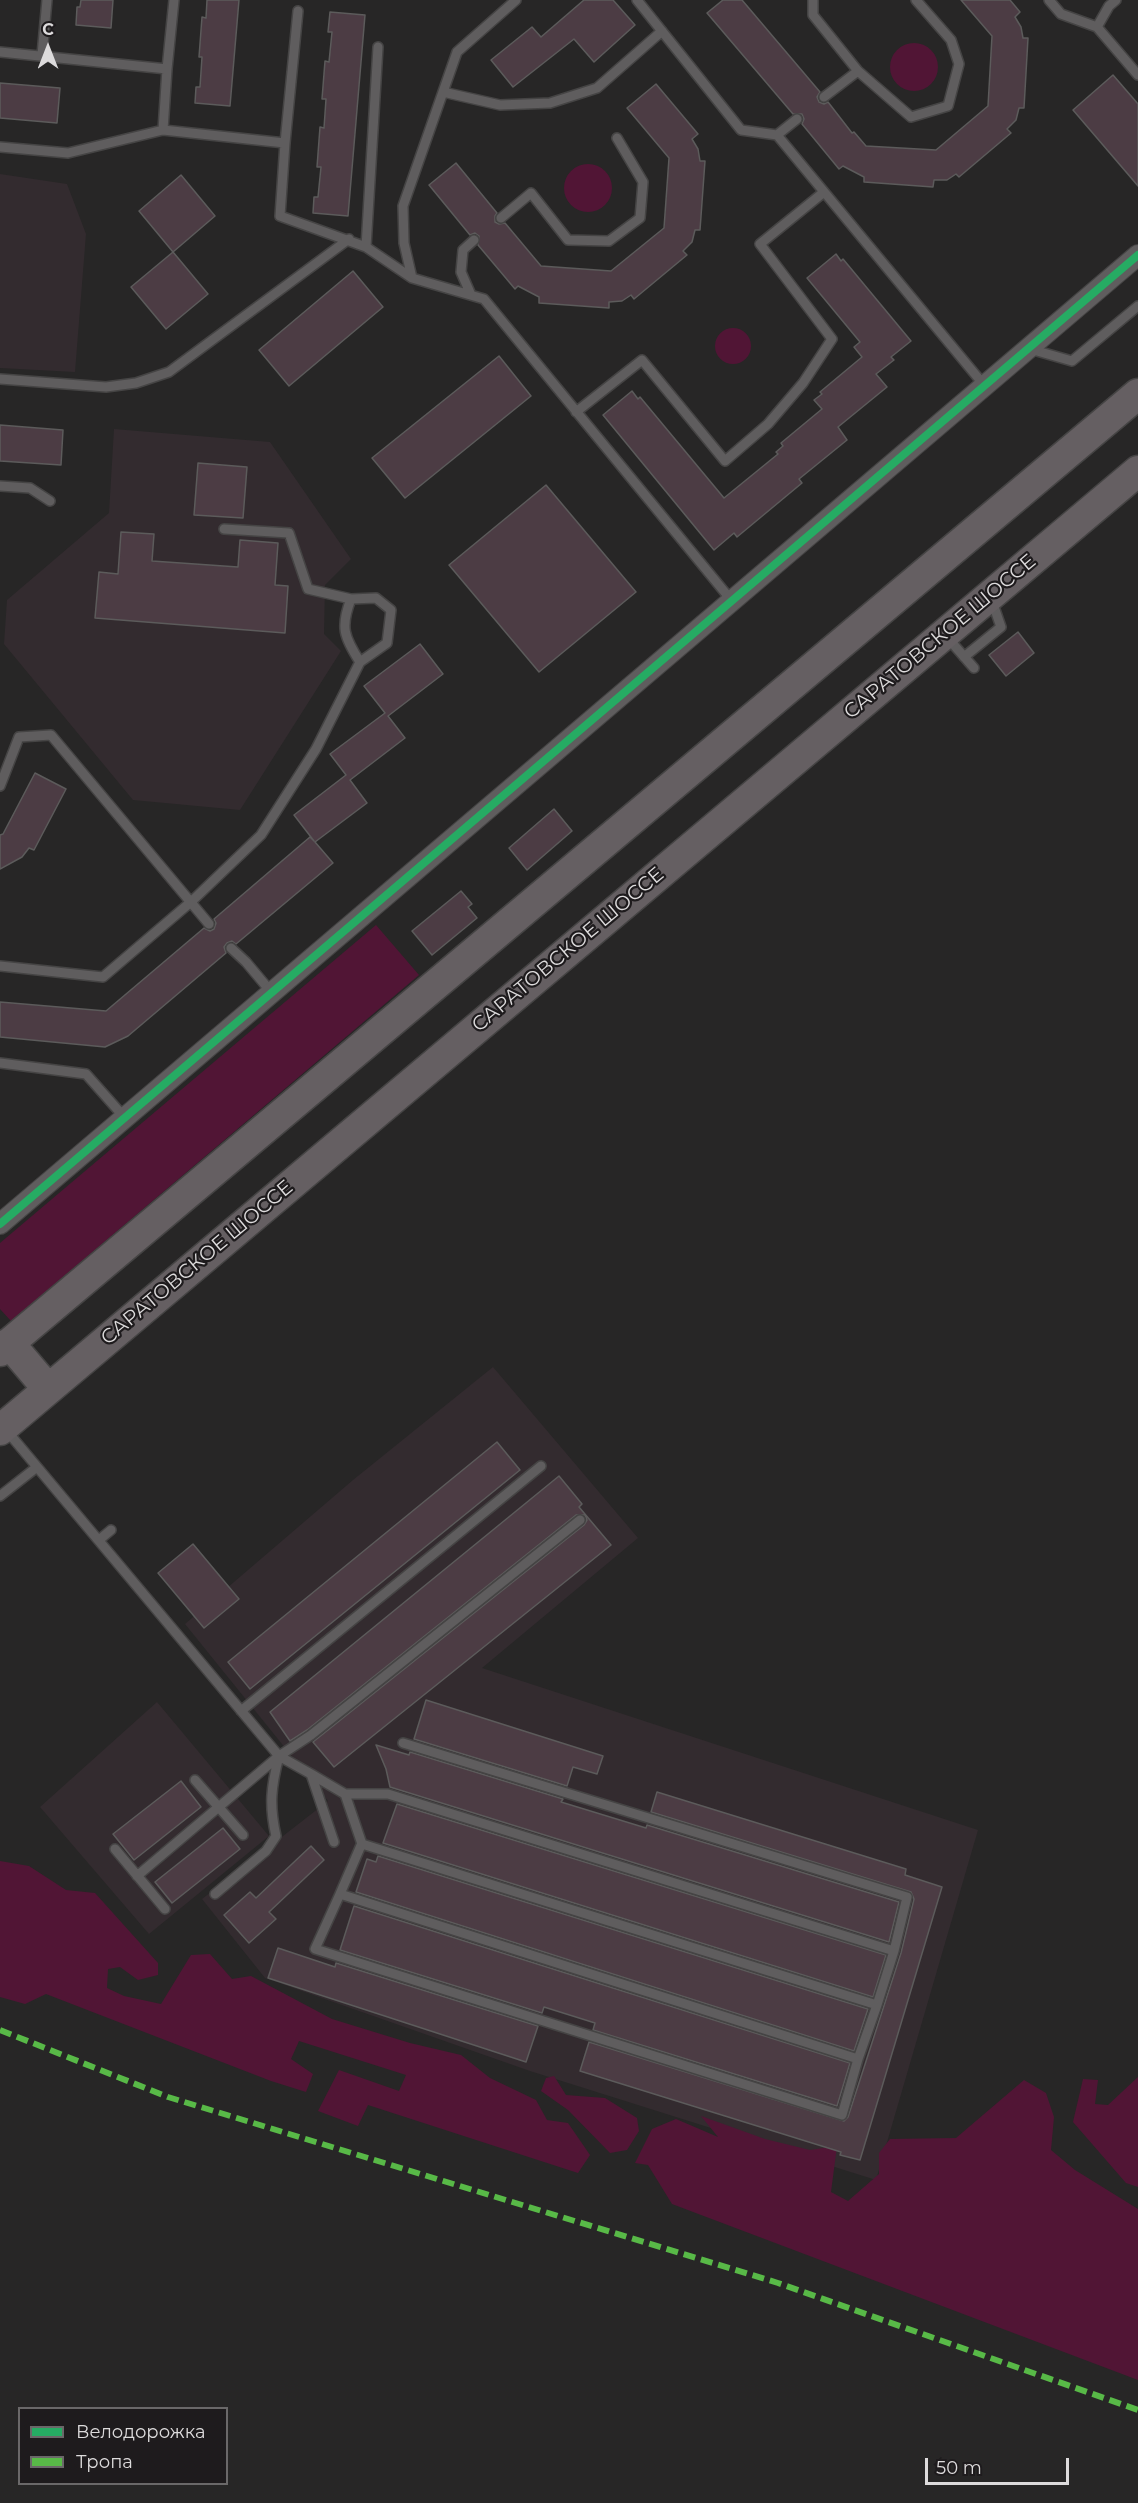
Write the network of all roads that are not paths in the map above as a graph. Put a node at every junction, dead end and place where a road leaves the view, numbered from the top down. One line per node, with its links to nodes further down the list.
1 (47, 0): 14 (lane)
2 (174, 0): 15 (lane)
3 (516, 0): 18 (lane)
4 (637, 0): 11 (lane)
5 (813, 0): 16 (lane)
6 (916, 0): 16 (lane)
7 (1049, 0): 10 (lane)
8 (1116, 0): 10 (lane)
9 (298, 11): 24 (lane)
10 (1097, 27): 17 (lane)
11 (662, 31): 18 (lane); 22 (lane)
12 (378, 47): 30 (lane)
13 (0, 52): 14 (lane)
14 (42, 55): 15 (lane)
15 (167, 69): 21 (lane)
16 (858, 71): 19 (lane)
17 (1138, 75)
18 (442, 92): 32 (lane)
19 (824, 97)
20 (797, 119): 22 (lane)
21 (163, 130): 24 (lane); 25 (lane)
22 (777, 135): 26 (lane)
23 (617, 138): 27 (lane)
24 (285, 143): 28 (lane)
25 (0, 147)
26 (824, 192): 37 (lane); 39 (lane)
27 (501, 218)
28 (350, 239): 30 (lane); 36 (lane)
29 (474, 240): 33 (lane)
30 (366, 247): 32 (lane)
31 (1138, 255): 35 (street)
32 (412, 278): 33 (lane)
33 (471, 295): 39 (lane)
34 (1138, 306): 35 (lane)
35 (1027, 348): 37 (street)
36 (0, 379)
37 (984, 385): 46 (street)
38 (1138, 394): 60 (main road)
39 (576, 412): 46 (lane)
40 (1138, 471): 44 (main road, САРАТОВСКОЕ ШОССЕ)
41 (0, 486): 42 (lane)
42 (50, 501)
43 (224, 529): 45 (lane)
44 (990, 596): 47 (main road, САРАТОВСКОЕ ШОССЕ); 48 (lane)
45 (351, 599): 49 (lane); 49 (lane)
46 (732, 601): 56 (street)
47 (944, 634): 48 (lane); 61 (main road, САРАТОВСКОЕ ШОССЕ)
48 (964, 657): 50 (lane)
49 (360, 662): 52 (lane)
50 (974, 668)
51 (0, 786): 52 (lane)
52 (192, 901): 53 (lane); 55 (lane)
53 (209, 924)
54 (231, 948): 56 (lane)
55 (0, 966)
56 (272, 993): 58 (street)
57 (0, 1063): 58 (lane)
58 (125, 1118): 59 (street)
59 (0, 1224)
60 (4, 1347): 61 (main road)
61 (48, 1389): 62 (main road, САРАТОВСКОЕ ШОССЕ)
62 (2, 1428): 64 (lane)
63 (540, 1466): 69 (lane)
64 (37, 1467): 65 (lane); 68 (lane)
65 (0, 1496)
66 (580, 1520): 71 (lane)
67 (111, 1530): 68 (lane)
68 (99, 1540): 69 (lane)
69 (241, 1711): 71 (lane)
70 (403, 1743): 84 (lane)
71 (279, 1756): 72 (lane); 75 (lane); 81 (lane)
72 (311, 1774): 74 (lane); 77 (lane)
73 (195, 1780): 75 (lane)
74 (345, 1794): 78 (lane); 84 (lane)
75 (219, 1806): 76 (lane); 80 (lane)
76 (243, 1835)
77 (334, 1842)
78 (362, 1843): 82 (lane); 85 (lane)
79 (115, 1849): 80 (lane)
80 (137, 1876): 83 (lane)
81 (215, 1894)
82 (340, 1894): 86 (lane); 86 (lane)
83 (165, 1908)
84 (894, 1951): 85 (lane)
85 (877, 2005): 86 (lane)
86 (858, 2059)

